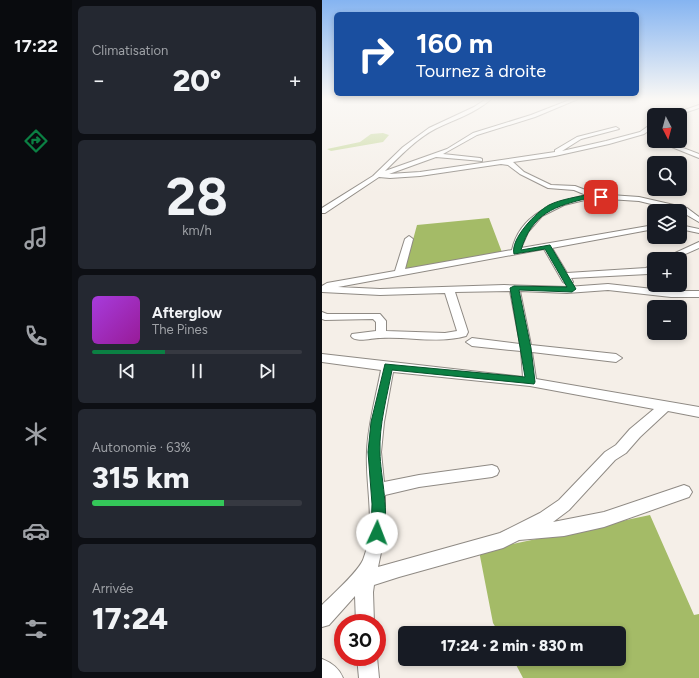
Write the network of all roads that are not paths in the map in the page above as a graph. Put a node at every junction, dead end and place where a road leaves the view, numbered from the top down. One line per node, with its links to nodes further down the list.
1 (430, 131): 14 (street)
2 (486, 131): 11 (street)
3 (607, 131): 5 (street)
4 (645, 131): 6 (street)
5 (594, 133): 8 (street); 10 (street)
6 (631, 136): 7 (street); 8 (street)
7 (647, 137)
8 (623, 138): 10 (street)
9 (678, 148): 12 (street)
10 (551, 154): 13 (street)
11 (435, 155): 13 (street); 14 (street)
12 (699, 156)
13 (499, 161): 14 (street); 15 (street)
14 (378, 175): 16 (street)
15 (591, 196): 17 (street); 26 (street)
16 (322, 211)
17 (699, 220): 18 (street)
18 (687, 221)
19 (647, 228): 24 (street)
20 (687, 228): 21 (street)
21 (699, 231)
22 (409, 239): 29 (street)
23 (699, 245): 25 (street)
24 (548, 247): 26 (street); 30 (street)
25 (682, 252)
26 (516, 253): 29 (street)
27 (647, 271): 28 (street)
28 (619, 273): 30 (street); 35 (street)
29 (399, 274): 31 (street)
30 (564, 276): 33 (street)
31 (322, 288): 36 (street)
32 (514, 288): 33 (street); 34 (street); 43 (street)
33 (572, 289): 35 (street)
34 (449, 290): 36 (street); 40 (street)
35 (632, 290): 37 (street)
36 (339, 291): 38 (street)
37 (699, 294)
38 (322, 299)
39 (322, 315): 40 (street)
40 (381, 334): 41 (street)
41 (356, 336)
42 (472, 342): 43 (street)
43 (526, 348): 45 (street); 47 (street)
44 (322, 358): 46 (street)
45 (616, 358)
46 (388, 367): 47 (street); 51 (street)
47 (530, 382): 48 (street)
48 (665, 406): 49 (street); 53 (street)
49 (699, 412)
50 (492, 471): 51 (street)
51 (376, 490): 54 (street)
52 (684, 492): 53 (street)
53 (520, 533): 54 (street)
54 (369, 571): 55 (street); 56 (street)
55 (365, 614)
56 (322, 618)
57 (368, 666): 60 (street)
58 (322, 669): 59 (street)
59 (333, 678)
60 (369, 678)

